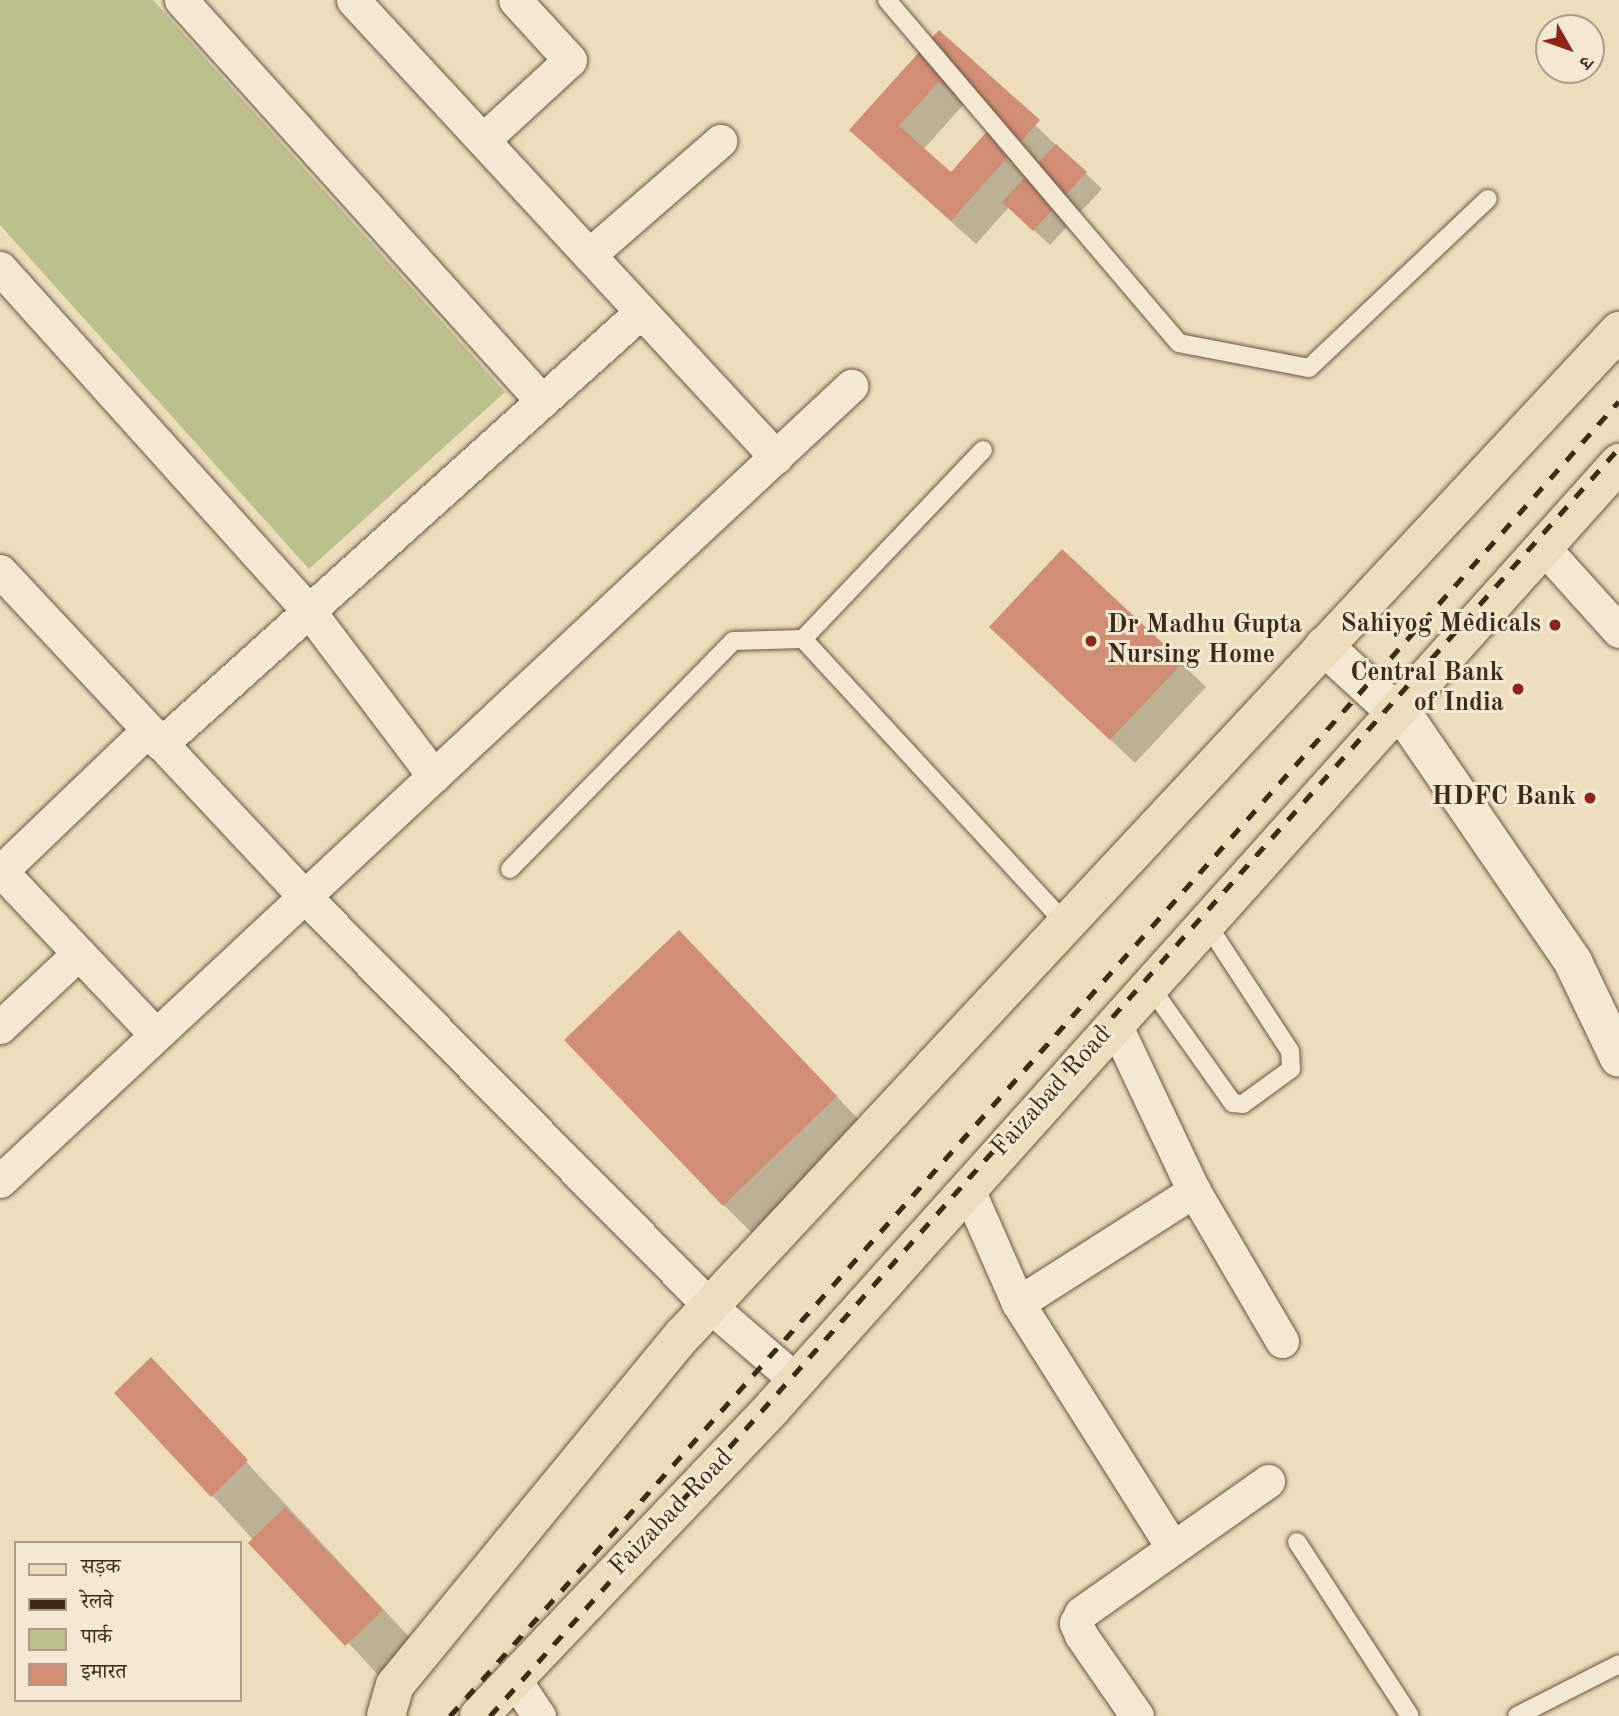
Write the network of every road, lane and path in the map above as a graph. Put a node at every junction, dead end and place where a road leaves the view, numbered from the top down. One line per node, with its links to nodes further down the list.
1 (180, 0): 13 (street)
2 (353, 0): 5 (street)
3 (515, 0): 5 (street)
4 (887, 0): 7 (lane)
5 (483, 141): 8 (street)
6 (720, 141): 8 (street)
7 (1488, 199)
8 (589, 255): 10 (street)
9 (0, 268): 19 (street)
10 (641, 312): 13 (street); 15 (street)
11 (1619, 331): 22 (main road)
12 (851, 386): 15 (street)
13 (542, 401): 19 (street)
14 (983, 450): 21 (lane)
15 (776, 457): 25 (street)
16 (1619, 463): 17 (main road, Faizabad Road)
17 (1543, 547): 20 (street); 23 (main road, Faizabad Road)
18 (0, 571): 24 (street)
19 (309, 611): 24 (street); 25 (street)
20 (1619, 631)
21 (803, 639): 26 (lane); 30 (lane)
22 (1324, 646): 23 (street); 30 (main road)
23 (1395, 710): 29 (main road, Faizabad Road); 36 (street)
24 (155, 737): 27 (street); 28 (street)
25 (434, 776): 28 (street)
26 (510, 869)
27 (0, 871): 31 (street)
28 (303, 895): 35 (street); 41 (street)
29 (1205, 921): 32 (main road, Faizabad Road); 32 (lane)
30 (1065, 923): 41 (main road)
31 (79, 953): 34 (street); 35 (street)
32 (1149, 984): 33 (main road, Faizabad Road)
33 (1114, 1022): 38 (main road, Faizabad Road); 39 (street)
34 (0, 1027)
35 (155, 1034): 37 (street)
36 (1619, 1058)
37 (0, 1181)
38 (967, 1187): 40 (street); 43 (main road, Faizabad Road)
39 (1195, 1191): 40 (street); 42 (street)
40 (1018, 1303): 46 (street)
41 (710, 1306): 43 (street); 49 (main road)
42 (1282, 1341)
43 (797, 1381): 48 (main road, Faizabad Road)
44 (1268, 1481): 46 (street)
45 (1297, 1542): 53 (lane)
46 (1173, 1548): 52 (street)
47 (1619, 1664): 54 (lane)
48 (514, 1679): 50 (main road, Faizabad Road); 51 (street)
49 (386, 1716)
50 (479, 1716)
51 (539, 1716)
52 (1137, 1716)
53 (1410, 1716)
54 (1517, 1716)

